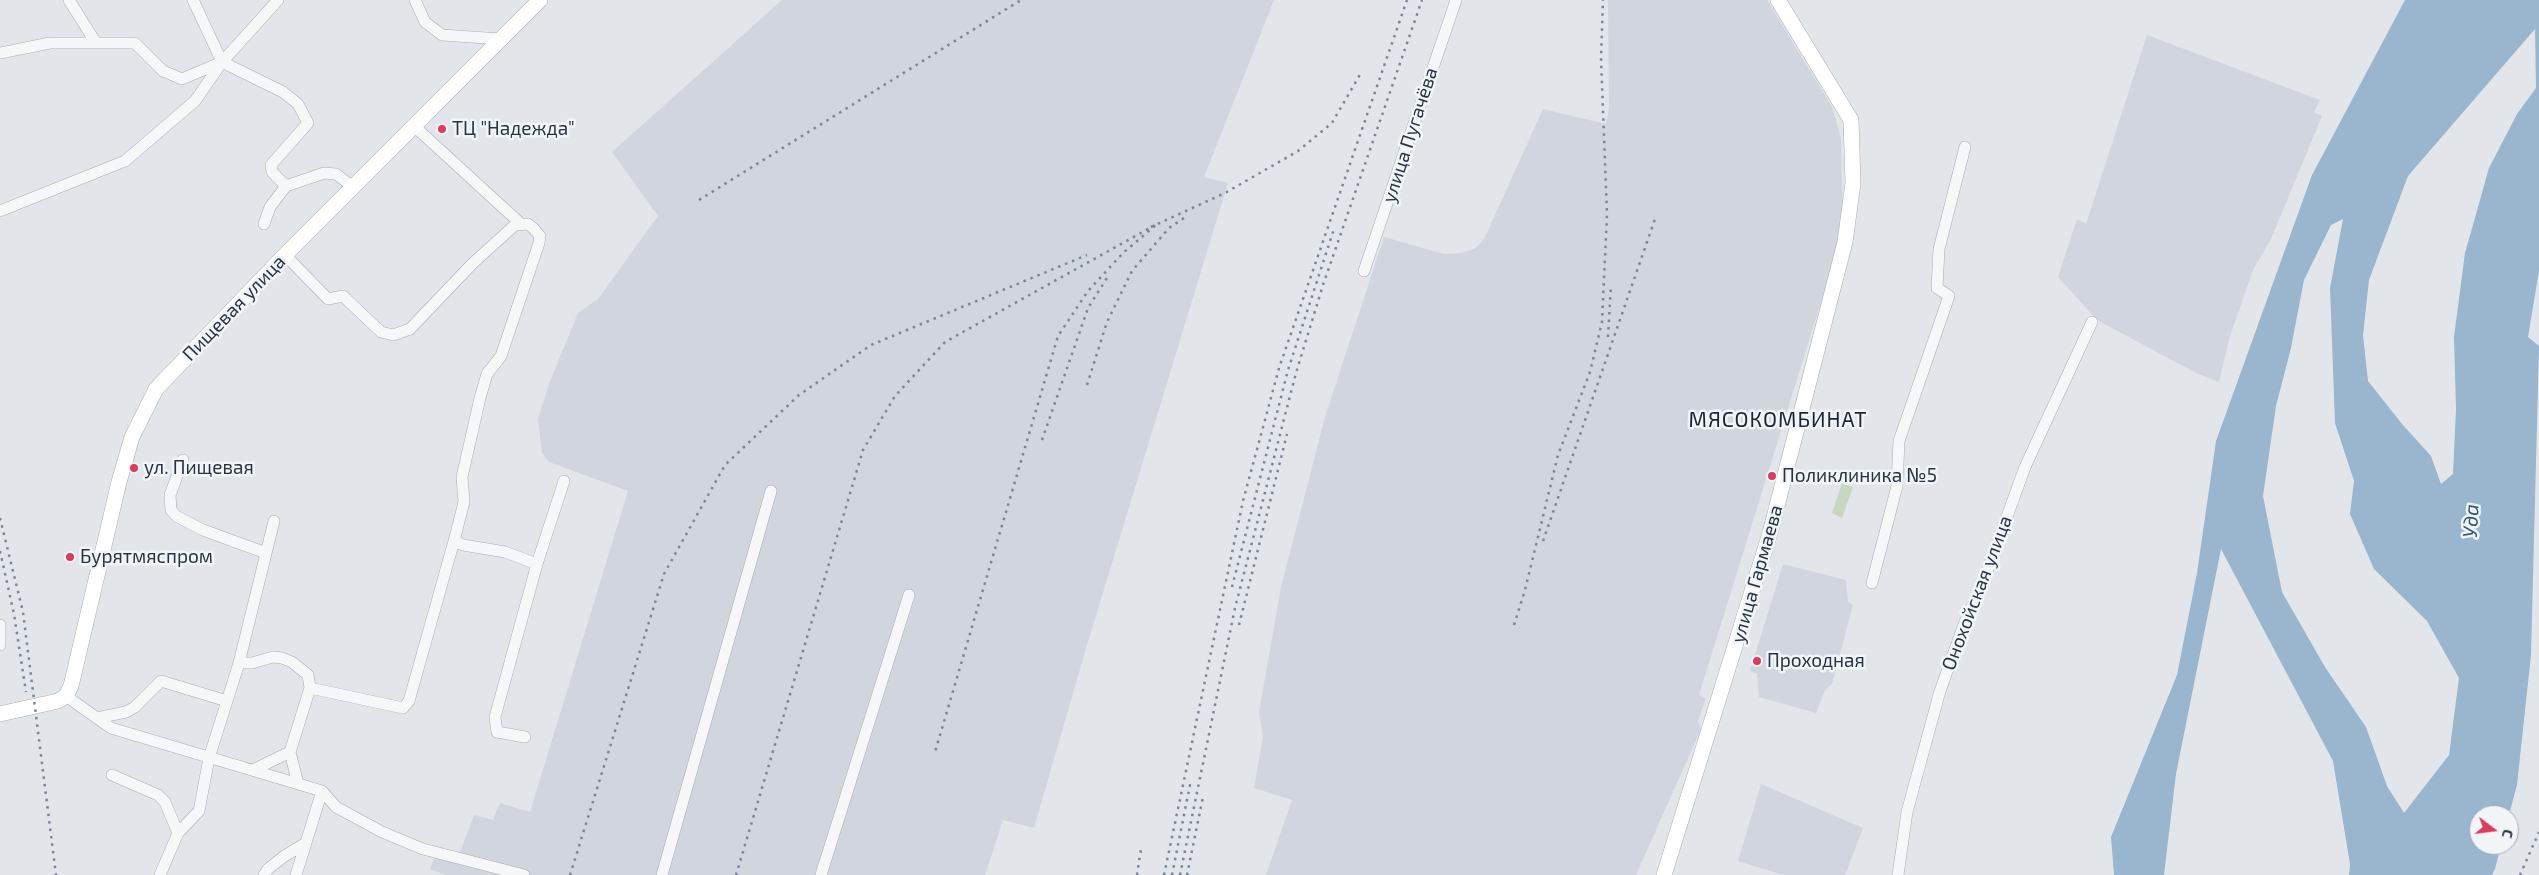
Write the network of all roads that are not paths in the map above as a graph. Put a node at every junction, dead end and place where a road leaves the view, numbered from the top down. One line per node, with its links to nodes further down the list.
1 (69, 0): 9 (street)
2 (193, 0): 11 (street)
3 (278, 0): 11 (street)
4 (415, 0): 8 (street)
5 (540, 0): 8 (main road, Пищевая улица)
6 (1456, 0): 20 (street, улица Пугачёва)
7 (1778, 0): 55 (main road, улица Гармаева)
8 (501, 39): 12 (main road, Пищевая улица)
9 (96, 43): 10 (street); 11 (street)
10 (0, 53)
11 (222, 62): 14 (street); 16 (street)
12 (414, 126): 15 (main road, Пищевая улица); 18 (street)
13 (1965, 147): 29 (street)
14 (286, 186): 15 (street); 17 (street)
15 (353, 187): 19 (main road, Пищевая улица)
16 (0, 211)
17 (264, 224)
18 (521, 224): 19 (street); 26 (street)
19 (285, 255): 35 (main road, Пищевая улица)
20 (1364, 271)
21 (2092, 322): 56 (street, Онохойская улица)
22 (183, 460): 27 (street)
23 (564, 481): 28 (street)
24 (771, 491): 53 (street)
25 (274, 520): 27 (street)
26 (454, 541): 28 (street); 34 (street)
27 (266, 553): 33 (street)
28 (537, 564): 39 (street)
29 (1872, 583)
30 (909, 594): 54 (street)
31 (0, 625): 32 (street)
32 (0, 645)
33 (239, 663): 34 (street); 36 (street)
34 (310, 688): 40 (street)
35 (66, 696): 37 (main road); 38 (street)
36 (227, 701): 38 (street); 41 (street)
37 (0, 714)
38 (97, 718): 41 (street)
39 (525, 738)
40 (290, 752): 42 (street); 44 (street)
41 (209, 758): 42 (street); 46 (street)
42 (253, 770): 44 (street)
43 (112, 775): 46 (street)
44 (298, 784): 45 (street)
45 (322, 791): 47 (street); 48 (street)
46 (178, 832): 49 (street)
47 (306, 843): 50 (street); 51 (street)
48 (509, 873): 52 (street)
49 (160, 875)
50 (264, 875)
51 (296, 875)
52 (524, 875)
53 (662, 875)
54 (821, 875)
55 (1664, 875)
56 (1898, 875)

